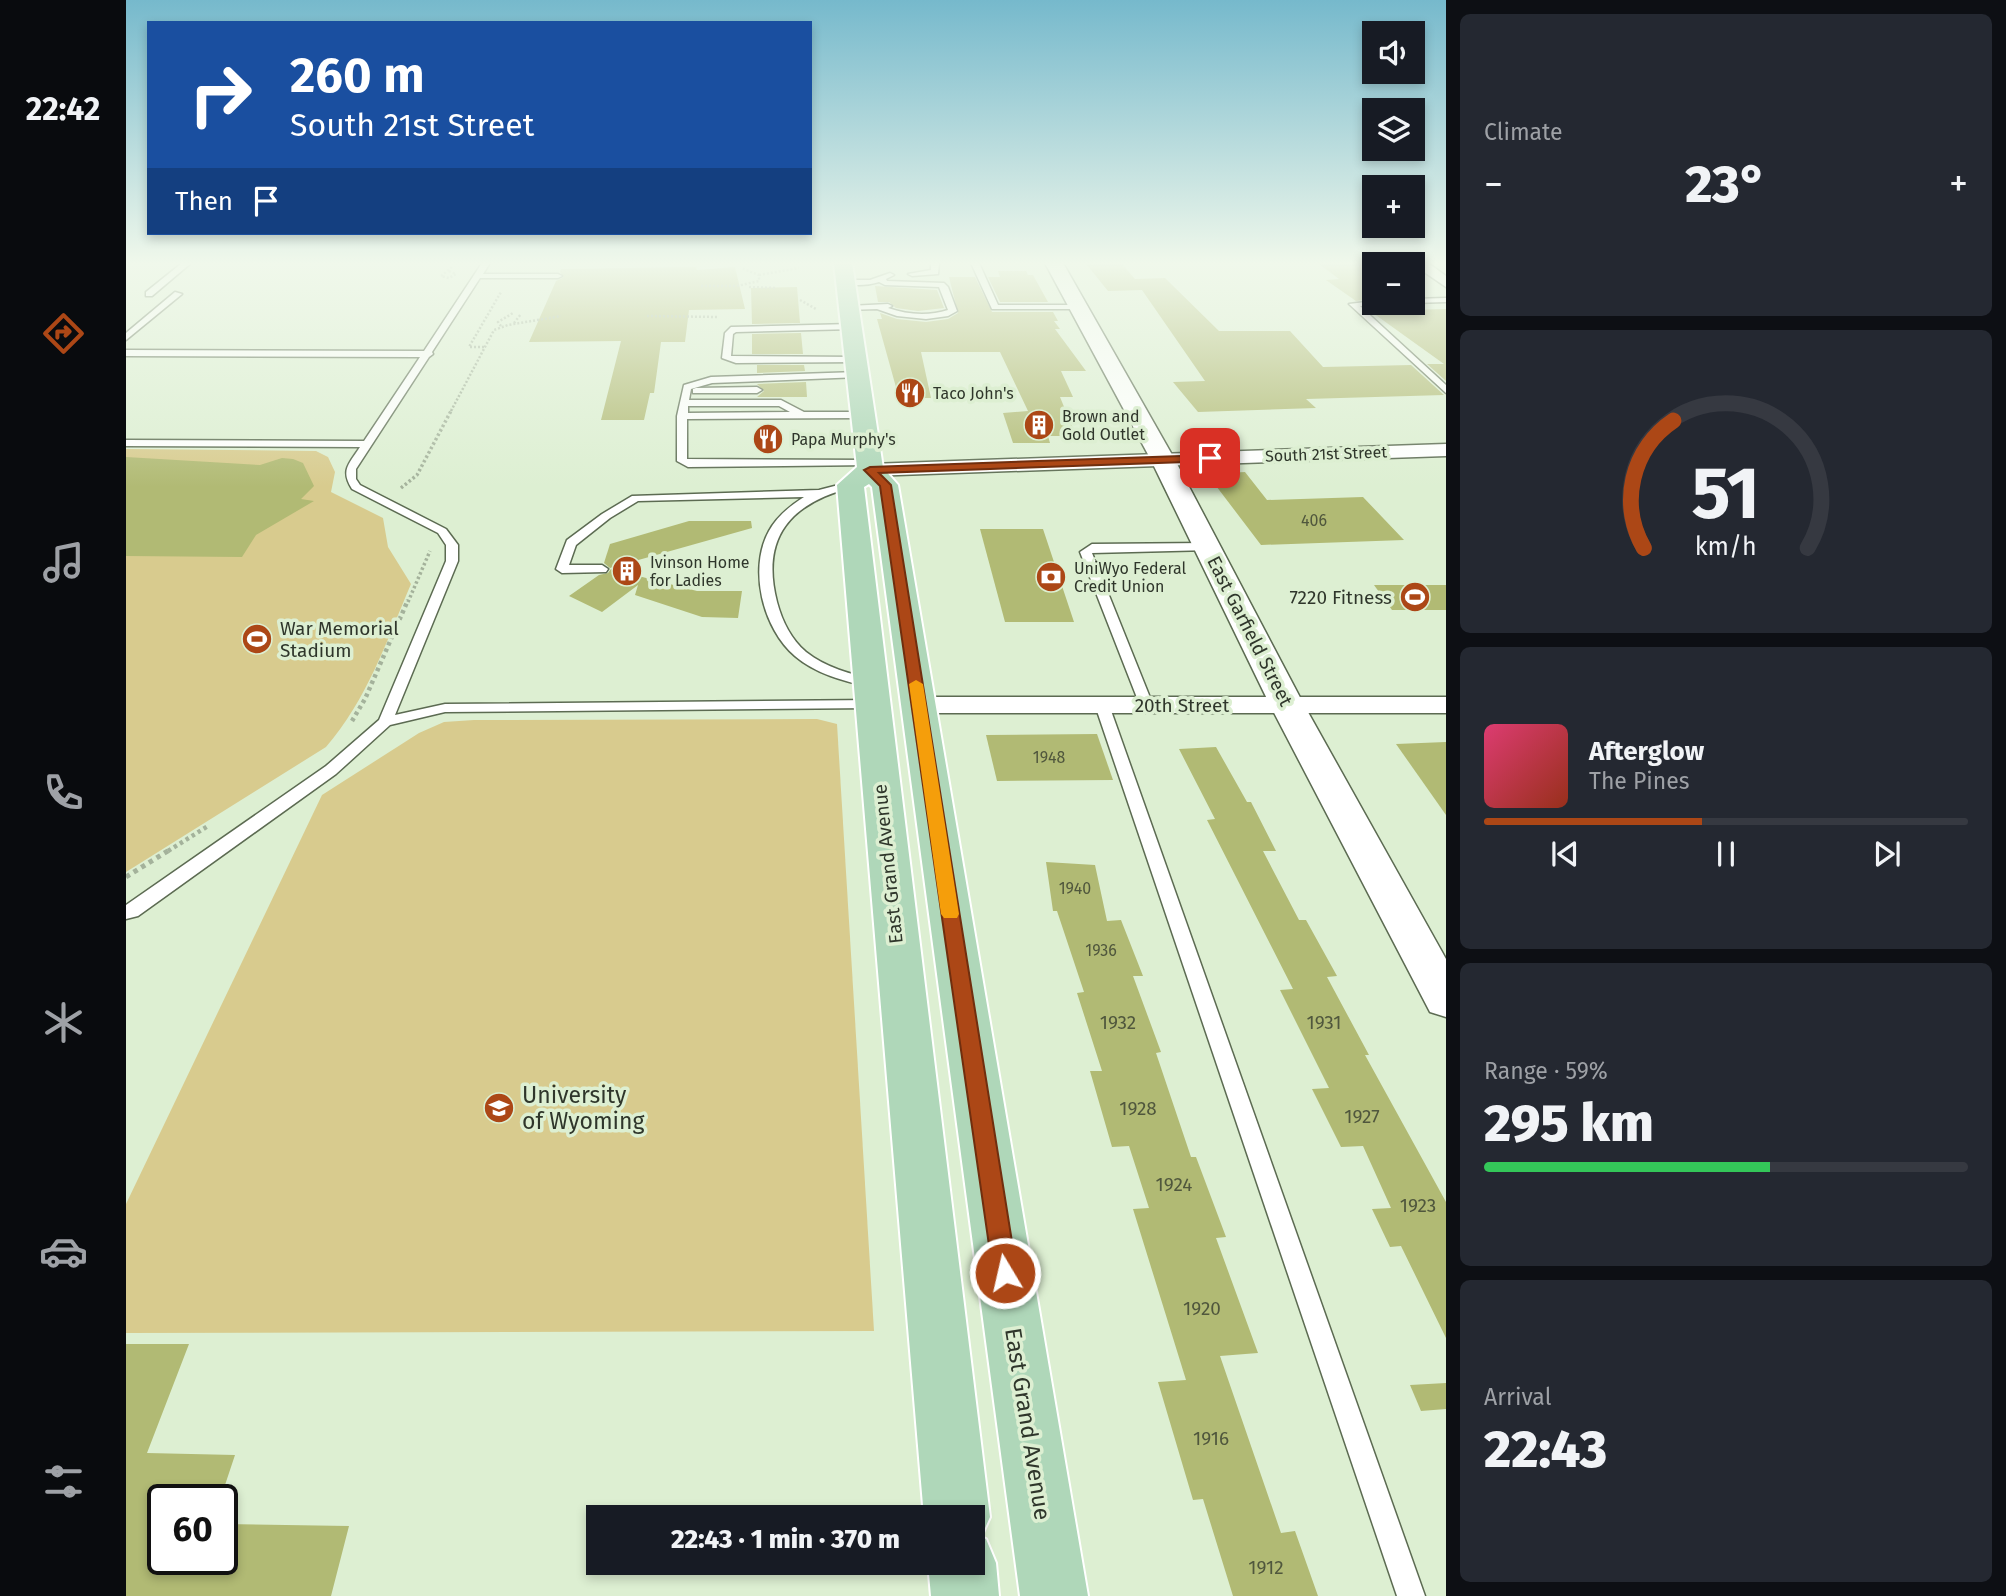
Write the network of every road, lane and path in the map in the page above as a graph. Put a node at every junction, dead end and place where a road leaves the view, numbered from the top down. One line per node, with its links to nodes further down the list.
1 (439, 337): 10 (lane)
2 (475, 337): 8 (path)
3 (488, 337): 8 (path)
4 (728, 337): 11 (lane)
5 (852, 337): 11 (main road, East Grand Avenue)
6 (1095, 337): 22 (street, East Garfield Street)
7 (1389, 337): 13 (lane)
8 (485, 347): 24 (path)
9 (126, 354): 10 (lane)
10 (429, 354): 20 (lane)
11 (856, 367): 14 (lane); 17 (main road, East Grand Avenue)
12 (757, 390): 14 (lane)
13 (1446, 390)
14 (686, 391): 15 (lane)
15 (684, 403): 16 (lane); 18 (lane)
16 (801, 415): 17 (lane); 18 (lane)
17 (863, 415): 23 (main road, East Grand Avenue)
18 (682, 416): 23 (lane)
19 (126, 443): 20 (lane)
20 (368, 444): 24 (lane)
21 (1446, 450): 22 (street, South 21st Street)
22 (1163, 460): 23 (street, South 21st Street); 26 (street, East Garfield Street)
23 (852, 478): 27 (lane); 28 (main road, East Grand Avenue); 28 (lane)
24 (387, 501): 33 (lane)
25 (426, 544): 34 (path)
26 (1207, 547): 30 (lane); 31 (street, East Garfield Street)
27 (602, 569)
28 (887, 697): 29 (street, 20th Street); 33 (lane); 39 (main road, East Grand Avenue); 42 (main road, East Grand Avenue)
29 (1102, 705): 30 (street, 20th Street); 43 (lane)
30 (1146, 705): 31 (street, 20th Street)
31 (1287, 705): 32 (street, 20th Street); 38 (street, East Garfield Street)
32 (1446, 705)
33 (385, 722): 37 (lane)
34 (345, 732)
35 (213, 823): 36 (path)
36 (126, 877)
37 (126, 912)
38 (1446, 999)
39 (956, 1505)
40 (963, 1575): 41 (main road)
41 (965, 1596)
42 (1054, 1596)
43 (1411, 1596)

